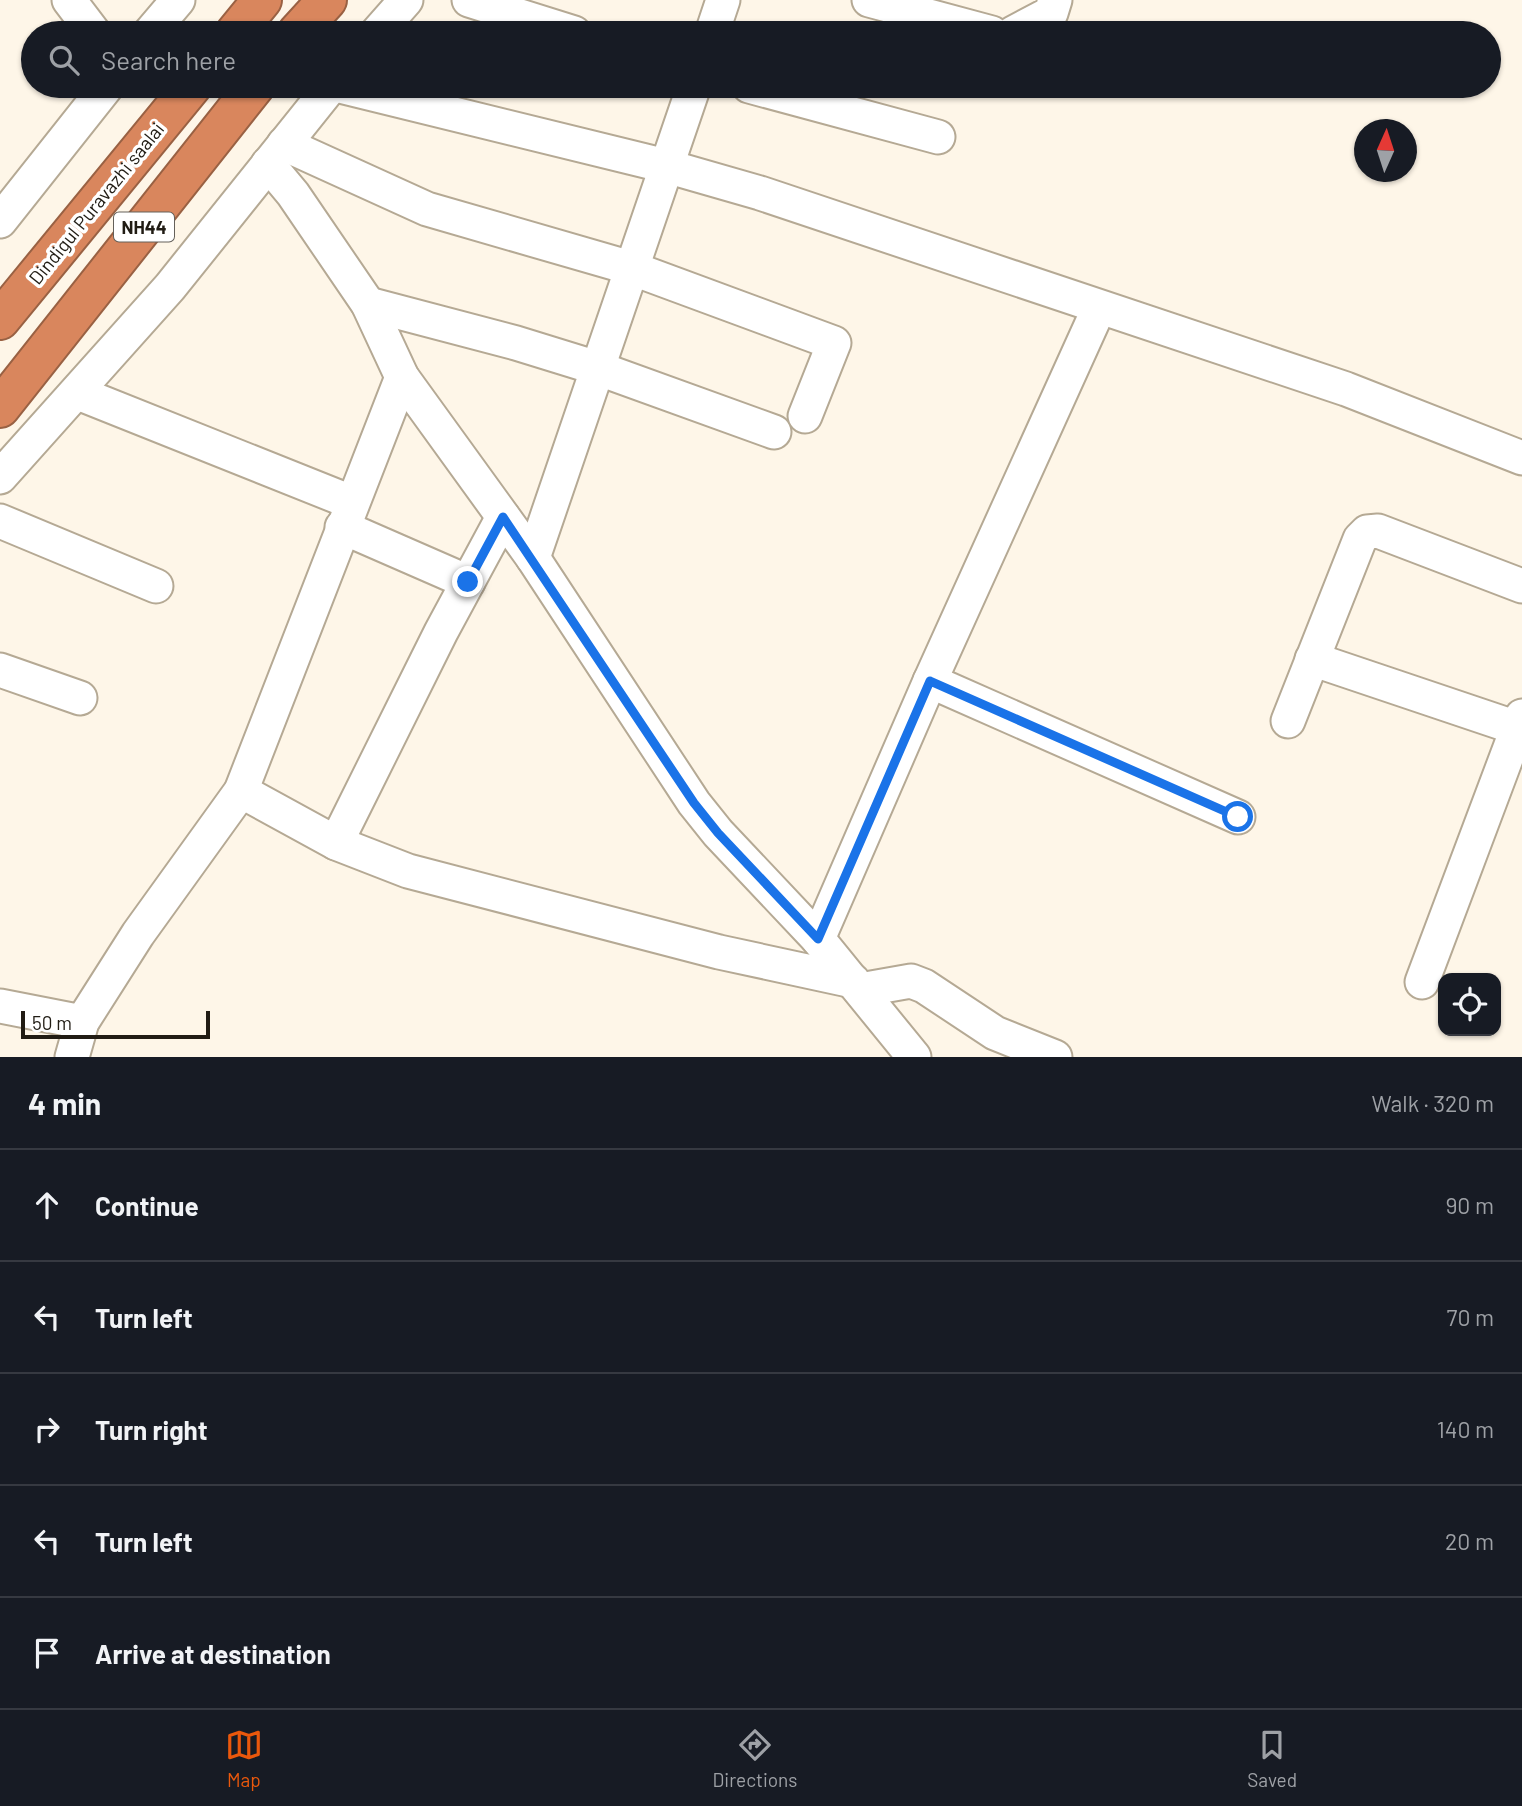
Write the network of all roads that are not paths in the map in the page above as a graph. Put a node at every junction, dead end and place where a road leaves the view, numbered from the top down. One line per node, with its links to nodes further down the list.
1 (69, 0): 10 (street)
2 (178, 0): 11 (street)
3 (262, 0): 12 (highway)
4 (327, 0): 13 (highway)
5 (406, 0): 14 (street)
6 (469, 0): 15 (street)
7 (723, 0): 16 (street)
8 (869, 0): 17 (street)
9 (1055, 0): 18 (street)
10 (85, 21)
11 (160, 21)
12 (245, 21)
13 (308, 21)
14 (388, 21)
15 (536, 21)
16 (716, 21)
17 (947, 21)
18 (1036, 21)
19 (97, 98): 29 (street)
20 (182, 98): 33 (highway, Dindigul Puravazhi saalai / NH44)
21 (246, 98): 37 (highway, NH44)
22 (321, 98): 27 (street)
23 (389, 98): 28 (street)
24 (690, 98): 28 (street)
25 (793, 98): 26 (street)
26 (938, 137)
27 (276, 154): 30 (street); 31 (street); 36 (street)
28 (666, 166): 30 (street); 32 (street)
29 (0, 221)
30 (631, 268): 34 (street); 38 (street)
31 (368, 304): 34 (street); 35 (street)
32 (1098, 308): 40 (street); 51 (street)
33 (0, 320)
34 (597, 368): 39 (street); 45 (street)
35 (402, 377): 42 (street); 43 (street)
36 (78, 393): 41 (street); 42 (street)
37 (0, 408)
38 (806, 416)
39 (774, 432)
40 (1522, 458)
41 (0, 477)
42 (347, 515): 46 (street); 55 (street)
43 (503, 517): 45 (street); 46 (street)
44 (0, 522): 47 (street)
45 (533, 558): 58 (street)
46 (468, 582): 57 (street)
47 (156, 586)
48 (1522, 586): 49 (street)
49 (1312, 659): 53 (street); 54 (street)
50 (0, 670): 52 (street)
51 (930, 681): 56 (street); 58 (street)
52 (80, 698)
53 (1288, 721)
54 (1520, 722): 59 (street)
55 (241, 792): 57 (street); 62 (street)
56 (1238, 817)
57 (337, 843): 60 (street)
58 (818, 939): 60 (street)
59 (1422, 982)
60 (857, 985): 64 (street); 65 (street)
61 (0, 1006): 62 (street)
62 (82, 1022): 63 (street)
63 (72, 1057)
64 (914, 1057)
65 (1055, 1057)

